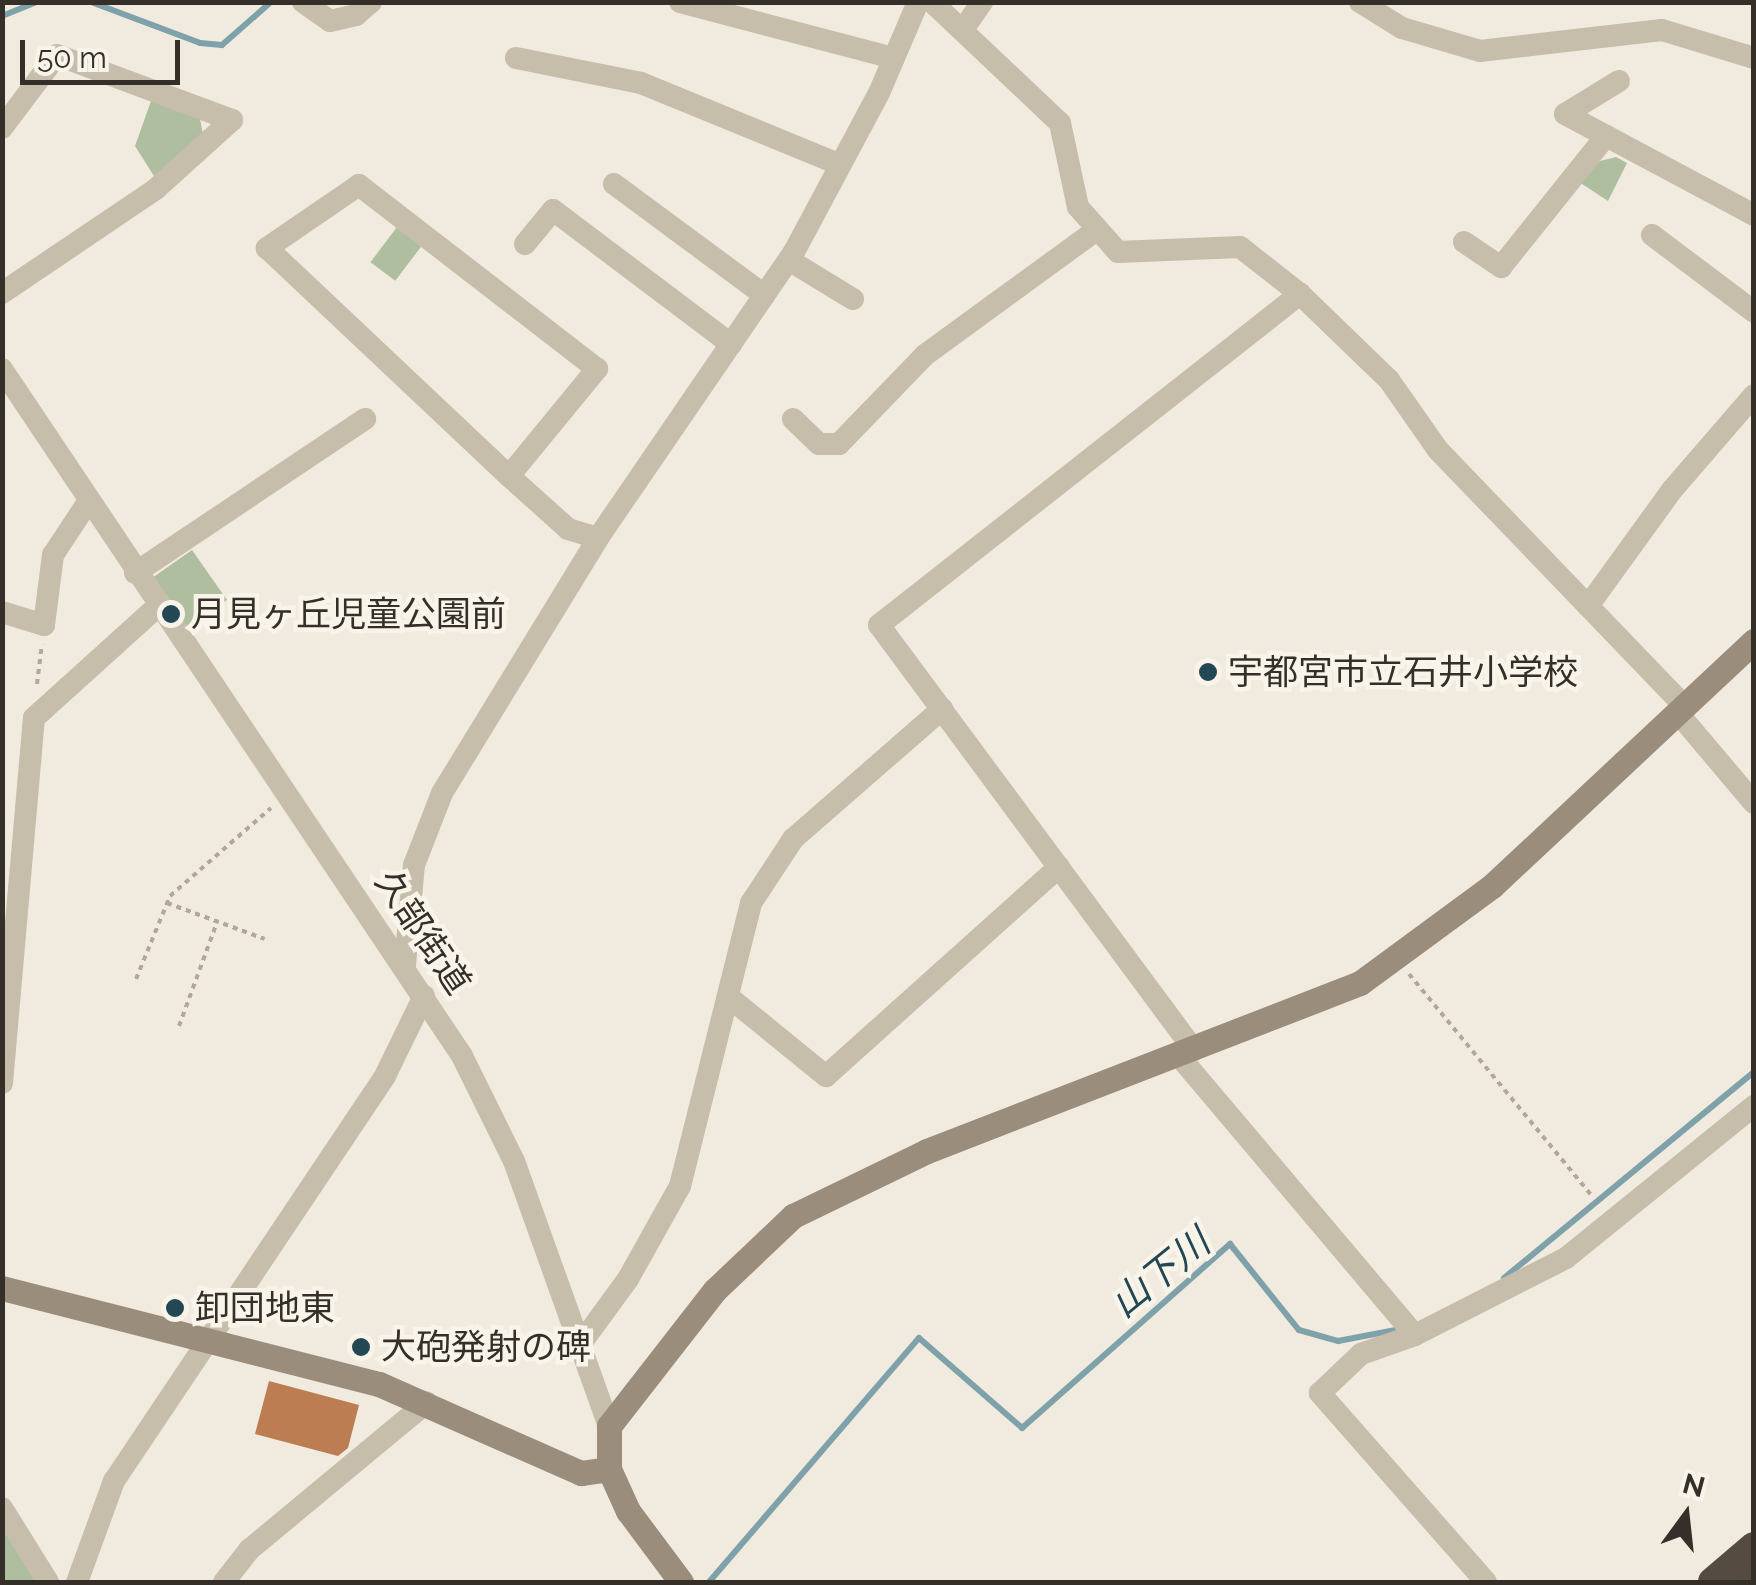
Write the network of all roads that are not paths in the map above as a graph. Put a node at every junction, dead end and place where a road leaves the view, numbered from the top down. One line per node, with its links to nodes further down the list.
1 (303, 2): 2 (street)
2 (371, 2)
3 (680, 2): 10 (street)
4 (918, 2): 10 (street)
5 (932, 2): 8 (street)
6 (982, 2): 8 (street)
7 (1360, 2): 11 (street)
8 (964, 28): 18 (street)
9 (516, 58): 15 (street)
10 (894, 58): 15 (street)
11 (1754, 58)
12 (1619, 81): 14 (street)
13 (2, 128): 23 (street)
14 (1606, 136): 17 (street); 20 (street)
15 (836, 163): 22 (street)
16 (614, 184): 25 (street)
17 (1754, 215)
18 (1095, 231): 24 (street); 31 (street)
19 (1652, 235): 27 (street)
20 (1464, 242)
21 (526, 244): 28 (street)
22 (789, 260): 25 (street); 26 (street)
23 (2, 294)
24 (1300, 294): 38 (street); 42 (street)
25 (764, 296): 28 (street)
26 (854, 299)
27 (1754, 312)
28 (731, 344): 35 (street)
29 (2, 369): 34 (street, 久部街道)
30 (1754, 396): 38 (street)
31 (792, 418)
32 (364, 419): 36 (street)
33 (509, 476): 33 (street); 35 (street)
34 (88, 502): 36 (street, 久部街道); 39 (street)
35 (598, 538): 45 (street)
36 (135, 573): 37 (street, 久部街道)
37 (160, 604): 45 (street, 久部街道); 49 (street)
38 (1588, 606): 41 (street)
39 (2, 612)
40 (1754, 641): 41 (street)
41 (1680, 709): 43 (street); 48 (street)
42 (942, 710): 44 (street); 47 (street)
43 (1754, 803)
44 (1059, 868): 47 (street); 48 (street)
45 (405, 965): 46 (street, 久部街道)
46 (424, 996): 53 (street); 54 (street, 久部街道)
47 (730, 998): 54 (street)
48 (1186, 1053): 52 (street); 56 (street)
49 (2, 1083)
50 (1754, 1106): 52 (street)
51 (2, 1288): 53 (street)
52 (1415, 1335): 64 (street)
53 (206, 1337): 55 (street); 61 (street)
54 (582, 1342): 56 (street, 久部街道)
55 (427, 1402): 57 (street); 62 (street)
56 (609, 1426): 57 (street, 久部街道)
57 (609, 1469): 63 (street, 久部街道)
58 (2, 1508): 60 (street)
59 (1754, 1546): 65 (highway)
60 (48, 1582)
61 (77, 1582)
62 (224, 1582)
63 (680, 1582)
64 (1486, 1582)
65 (1713, 1582)

